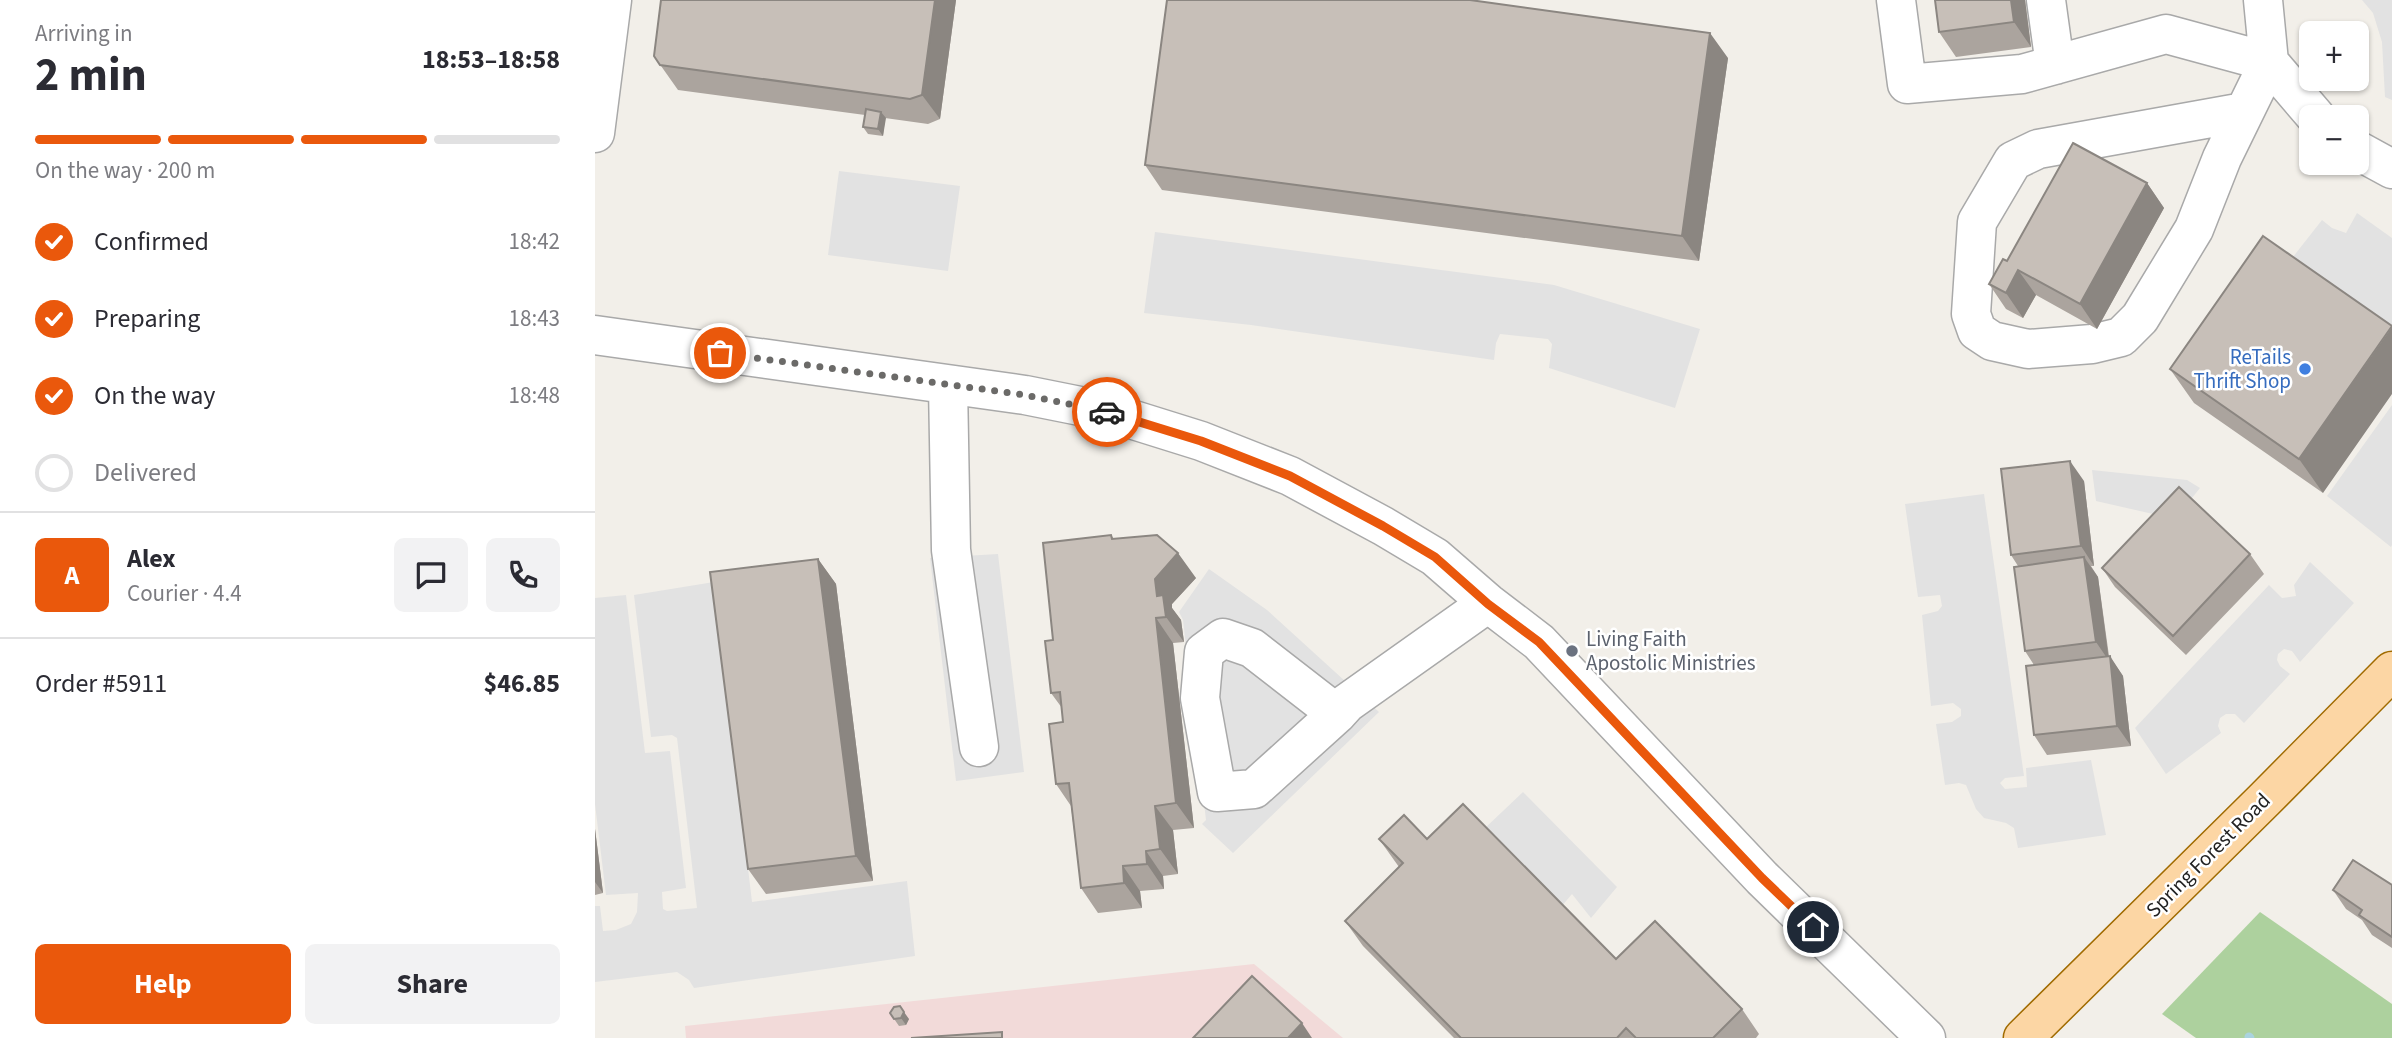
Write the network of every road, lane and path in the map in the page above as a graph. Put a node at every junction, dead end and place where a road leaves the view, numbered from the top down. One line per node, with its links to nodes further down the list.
1 (612, 0): 9 (street)
2 (1896, 0): 6 (street)
3 (2046, 0): 6 (street)
4 (2263, 0): 5 (street)
5 (2269, 62): 6 (street); 7 (street); 8 (street)
6 (2055, 65)
7 (2306, 105)
8 (2244, 112): 8 (street)
9 (595, 133)
10 (2369, 156): 11 (street)
11 (2392, 169)
12 (595, 335): 13 (street)
13 (948, 385): 14 (street); 17 (street)
14 (1488, 604): 16 (street); 18 (street)
15 (2392, 671): 19 (main road, Spring Forest Road)
16 (1337, 714)
17 (979, 747)
18 (1926, 1038)
19 (2023, 1038)

